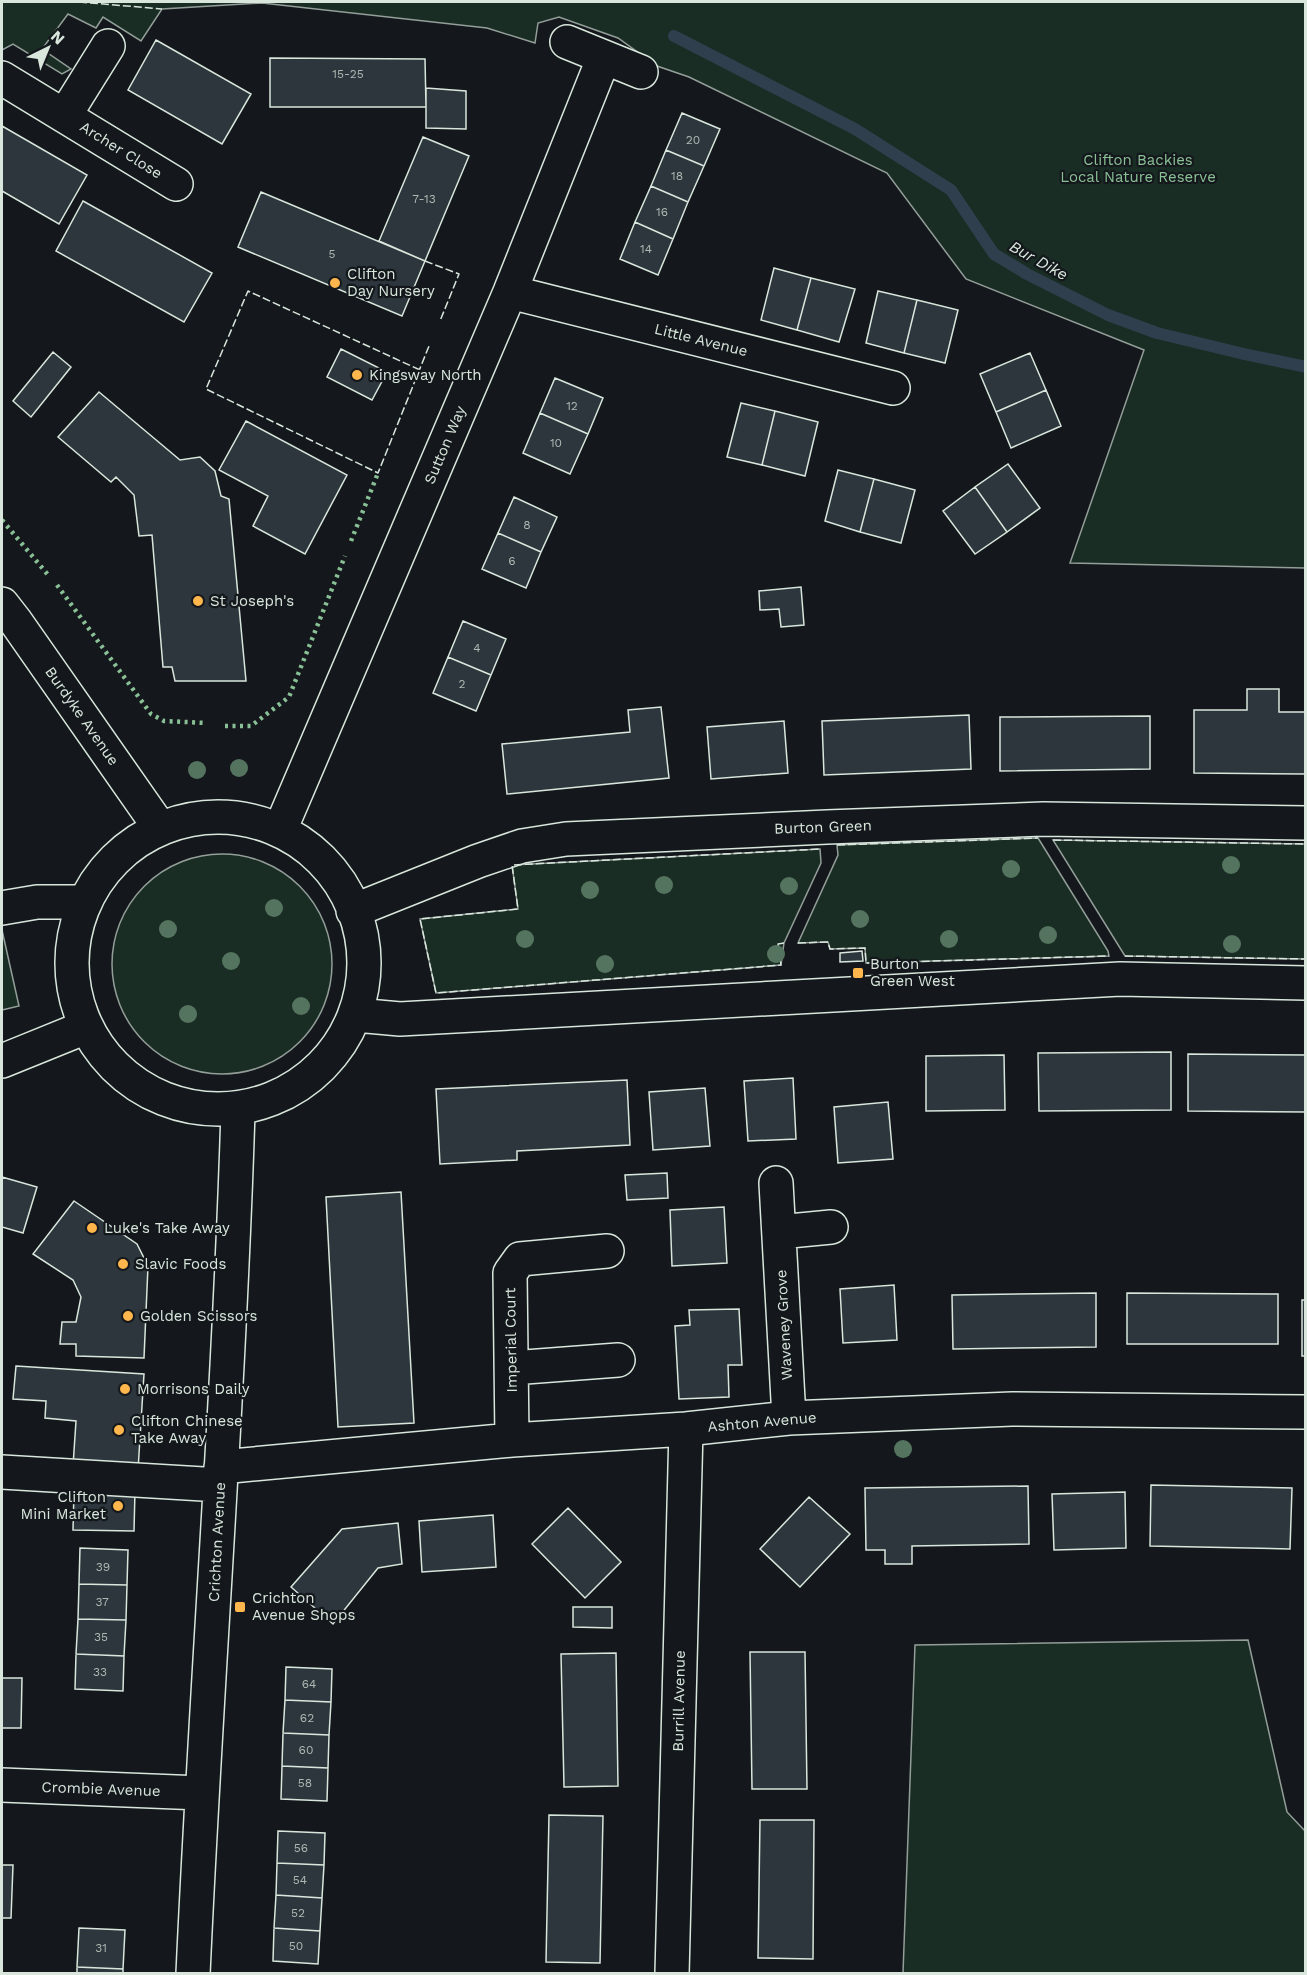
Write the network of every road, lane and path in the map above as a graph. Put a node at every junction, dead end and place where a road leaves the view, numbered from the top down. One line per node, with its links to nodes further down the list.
1 (567, 42): 3 (street)
2 (108, 46): 6 (street, Archer Close)
3 (604, 57): 4 (street); 8 (street, Sutton Way)
4 (640, 72)
5 (2, 78): 6 (street, Archer Close)
6 (65, 115): 7 (street, Archer Close)
7 (176, 184)
8 (510, 292): 9 (street, Little Avenue); 13 (street, Sutton Way)
9 (893, 388)
10 (2, 604): 12 (street, Burdyke Avenue)
11 (1305, 823): 16 (street, Burton Green)
12 (160, 828): 13 (street); 14 (street)
13 (280, 830): 16 (street)
14 (84, 902): 15 (street); 19 (street)
15 (2, 908)
16 (353, 911): 18 (street)
17 (1305, 983): 18 (street)
18 (356, 1015): 21 (street)
19 (86, 1027): 20 (street); 21 (street)
20 (2, 1061)
21 (238, 1111): 33 (street, Crichton Avenue)
22 (776, 1183): 24 (street, Waveney Grove)
23 (831, 1227): 24 (street)
24 (779, 1232): 29 (street, Waveney Grove)
25 (607, 1251): 27 (street, Imperial Court)
26 (618, 1360): 27 (street)
27 (512, 1368): 31 (street, Imperial Court)
28 (1305, 1412): 29 (street, Ashton Avenue)
29 (789, 1418): 30 (street, Ashton Avenue)
30 (686, 1429): 31 (street, Ashton Avenue); 37 (street, Burrill Avenue)
31 (512, 1440): 33 (street, Ashton Avenue)
32 (2, 1472): 33 (street, Ashton Avenue)
33 (220, 1476): 35 (street, Crichton Avenue)
34 (2, 1785): 35 (street, Crombie Avenue)
35 (201, 1793): 36 (street, Crichton Avenue)
36 (193, 1974)
37 (672, 1974)

